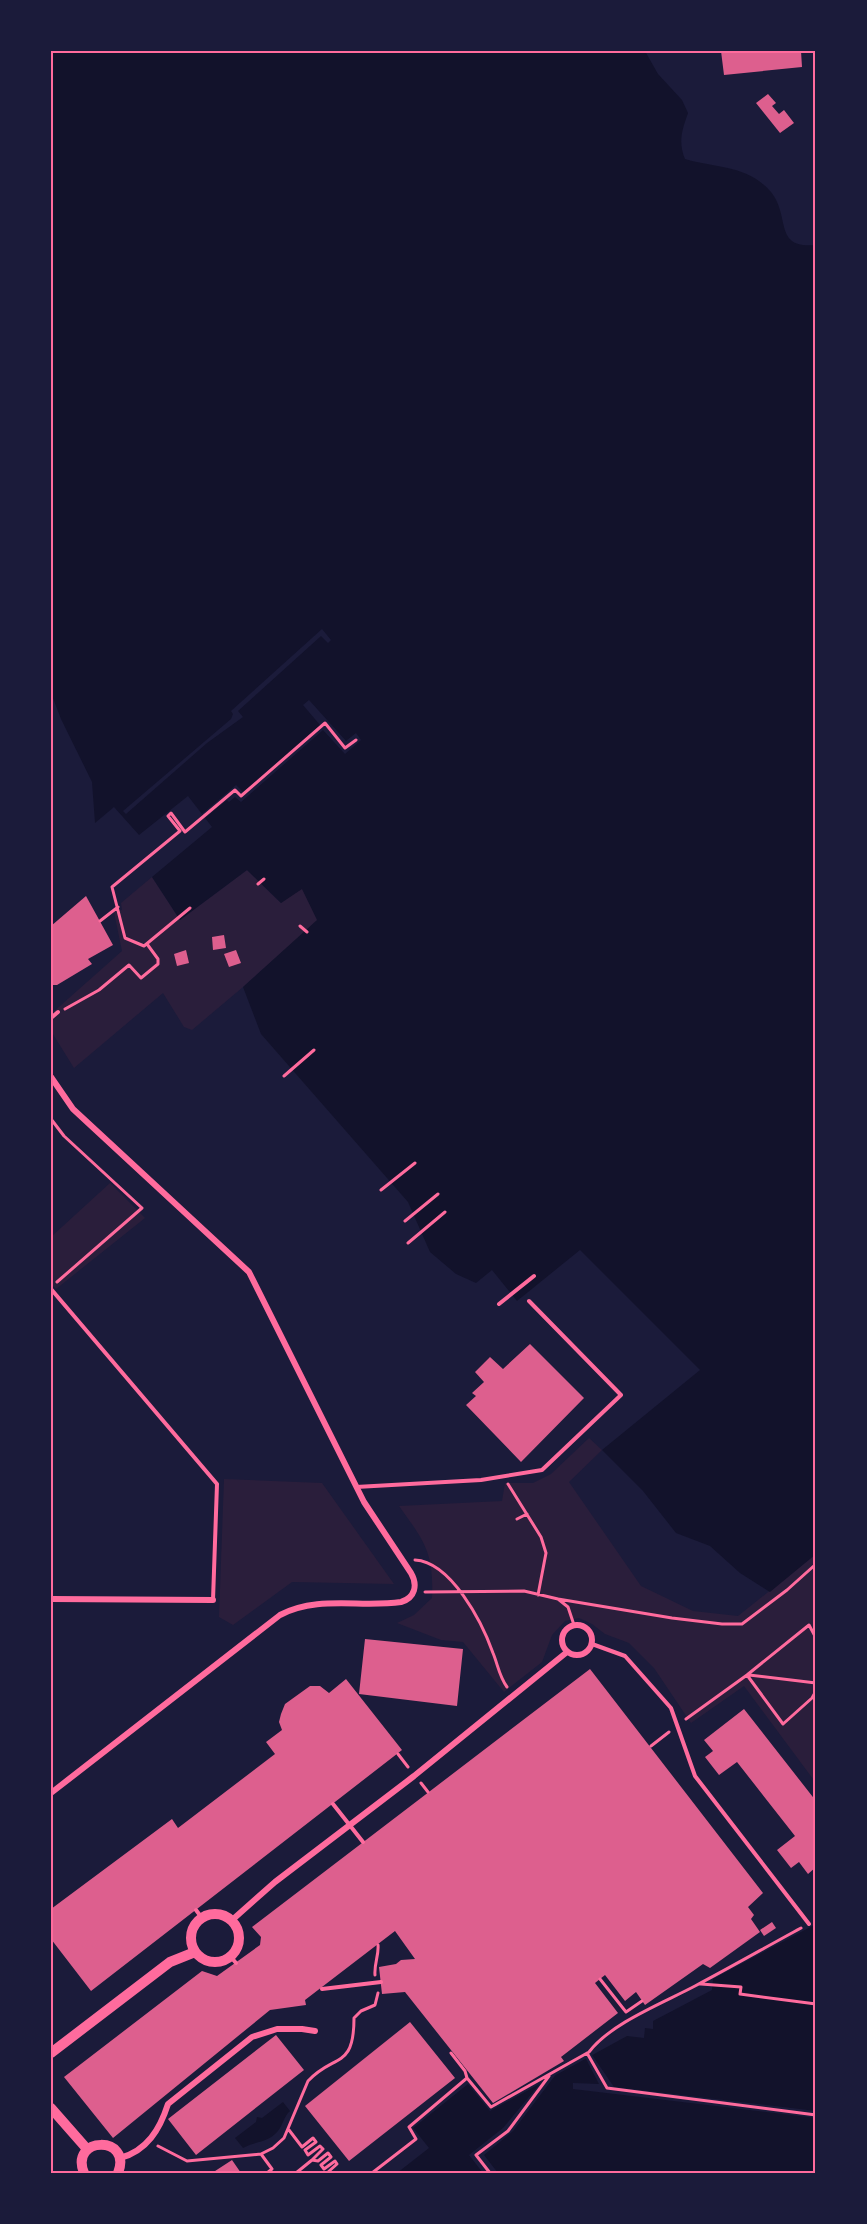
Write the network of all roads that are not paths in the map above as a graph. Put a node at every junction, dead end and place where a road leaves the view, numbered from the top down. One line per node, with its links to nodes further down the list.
1 (58, 1012): 2 (lane)
2 (51, 1018)
3 (51, 1077): 8 (street)
4 (534, 1276): 7 (lane)
5 (51, 1288): 10 (lane)
6 (529, 1301): 8 (lane)
7 (499, 1304)
8 (355, 1486): 13 (street)
9 (51, 1599): 10 (street)
10 (213, 1600)
11 (592, 1644): 12 (street); 12 (street); 17 (lane)
12 (567, 1652): 16 (street)
13 (51, 1793)
14 (333, 1804): 15 (lane)
15 (363, 1842)
16 (231, 1921): 18 (street); 18 (street)
17 (808, 1924)
18 (195, 1952): 22 (street)
19 (381, 1982): 20 (lane)
20 (322, 1989)
21 (315, 2031): 25 (street)
22 (51, 2053)
23 (51, 2108): 24 (street)
24 (87, 2149): 25 (street); 26 (street)
25 (120, 2158): 27 (street)
26 (84, 2173)
27 (118, 2173)

